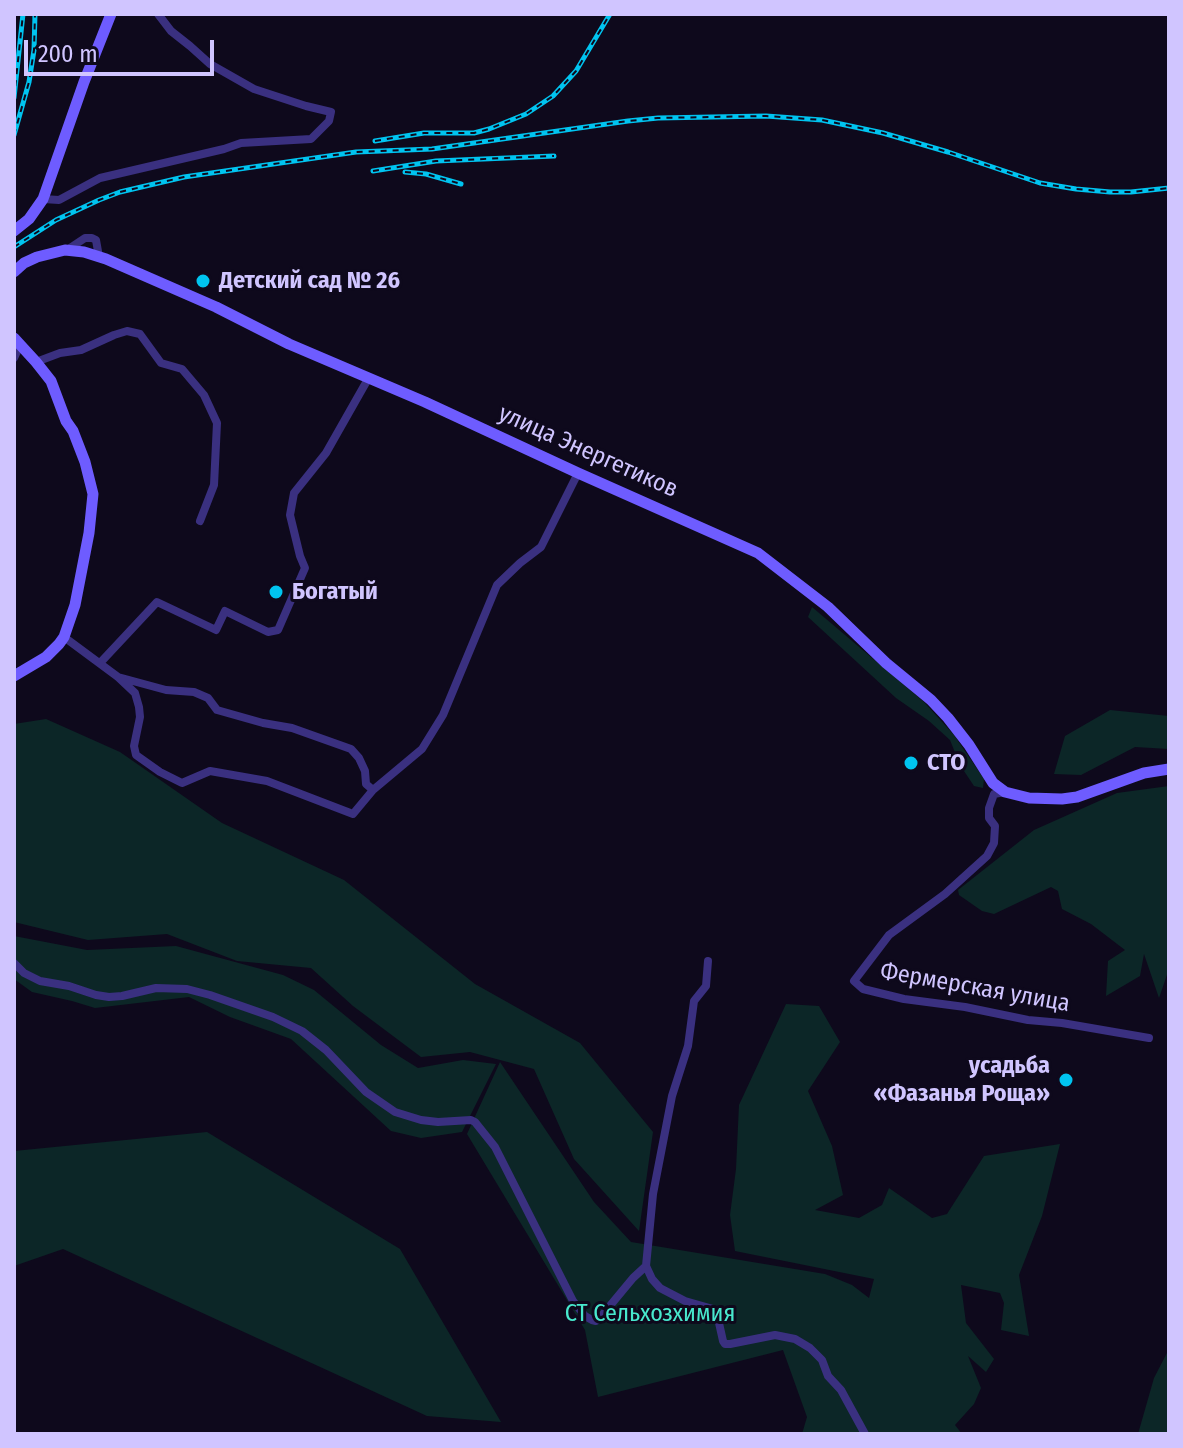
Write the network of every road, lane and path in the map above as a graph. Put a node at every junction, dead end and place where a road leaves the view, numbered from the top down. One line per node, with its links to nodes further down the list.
1 (111, 14): 3 (main road)
2 (158, 14): 3 (street)
3 (43, 199): 4 (main road)
4 (14, 231)
5 (66, 250): 6 (main road, улица Энергетиков); 6 (street); 7 (main road)
6 (99, 257): 11 (main road, улица Энергетиков)
7 (14, 272)
8 (17, 342): 9 (street); 10 (main road)
9 (14, 358)
10 (36, 362): 13 (street); 14 (main road)
11 (368, 379): 12 (main road, улица Энергетиков); 15 (street)
12 (578, 473): 19 (street); 20 (main road, улица Энергетиков)
13 (200, 521)
14 (64, 637): 15 (street); 16 (main road)
15 (100, 663): 17 (street)
16 (14, 676)
17 (118, 677): 19 (street); 19 (street)
18 (1169, 769): 20 (main road)
19 (373, 790)
20 (999, 793): 23 (street, Фермерская улица)
21 (708, 961): 24 (street)
22 (14, 963): 24 (street)
23 (1149, 1038)
24 (646, 1266): 25 (street)
25 (865, 1434)

